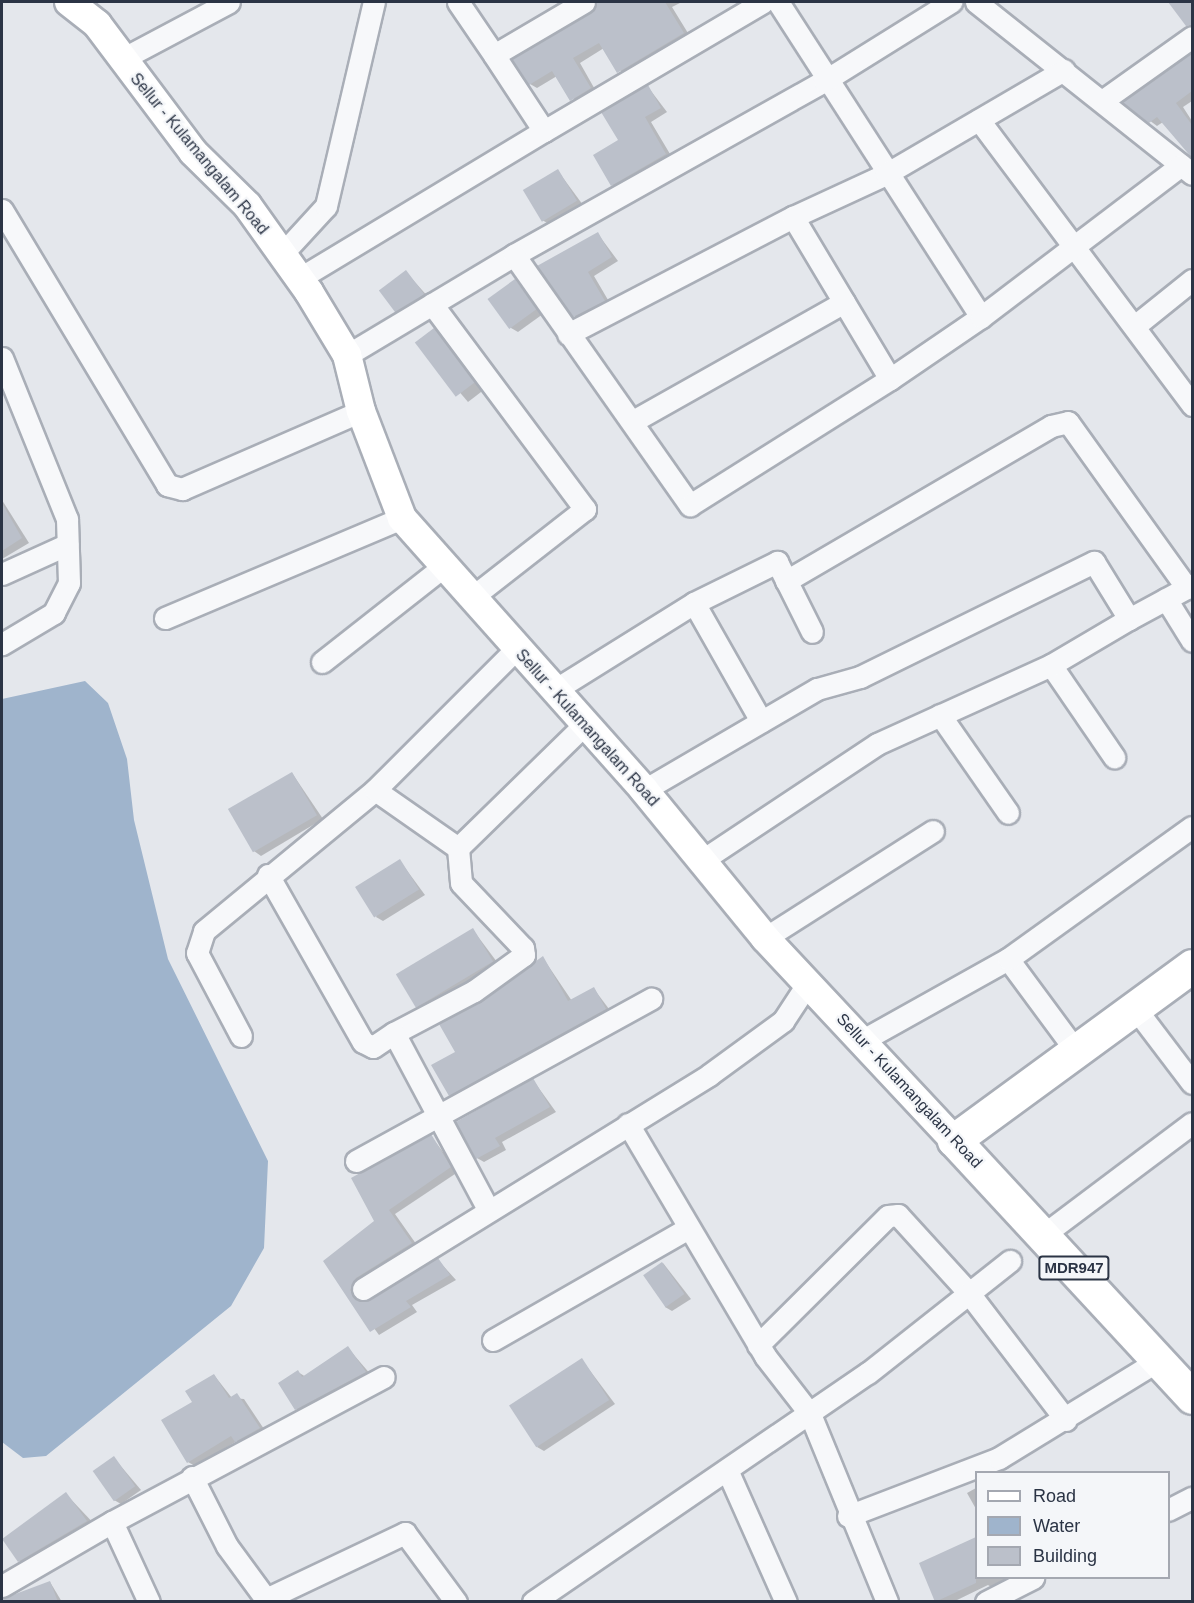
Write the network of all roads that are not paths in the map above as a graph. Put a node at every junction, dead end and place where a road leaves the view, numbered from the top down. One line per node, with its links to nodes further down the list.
1 (69, 2): 12 (main road, Sellur - Kulamangalam Road / MDR947)
2 (229, 2): 12 (street)
3 (374, 2): 23 (street)
4 (458, 2): 11 (street)
5 (584, 2): 11 (street)
6 (763, 2): 17 (street)
7 (778, 2): 14 (street)
8 (951, 2): 14 (street)
9 (976, 2): 13 (street)
10 (1192, 37): 15 (street)
11 (494, 55): 17 (street)
12 (122, 59): 23 (main road, Sellur - Kulamangalam Road / MDR947)
13 (1064, 70): 15 (street); 16 (street)
14 (824, 81): 19 (street); 24 (street)
15 (1102, 101): 18 (street)
16 (979, 120): 19 (street); 22 (street)
17 (544, 131): 25 (street)
18 (1189, 171): 22 (street)
19 (886, 174): 21 (street); 29 (street)
20 (2, 210): 36 (street)
21 (793, 217): 27 (street); 31 (street)
22 (1076, 247): 29 (street); 30 (street)
23 (282, 254): 25 (main road, Sellur - Kulamangalam Road / MDR947)
24 (514, 255): 28 (street); 31 (street)
25 (300, 279): 32 (main road, Sellur - Kulamangalam Road / MDR947)
26 (1192, 280): 30 (street)
27 (844, 302): 34 (street); 37 (street)
28 (432, 304): 32 (street); 44 (street)
29 (981, 317): 34 (street)
30 (1136, 325): 35 (street)
31 (568, 334): 37 (street)
32 (347, 355): 36 (main road, Sellur - Kulamangalam Road / MDR947)
33 (2, 358): 39 (street)
34 (890, 379): 37 (street)
35 (1192, 403)
36 (361, 411): 38 (main road, Sellur - Kulamangalam Road / MDR947)
37 (635, 420)
38 (402, 518): 40 (main road, Sellur - Kulamangalam Road / MDR947); 47 (street)
39 (68, 544): 41 (street); 51 (street)
40 (444, 566): 44 (main road, Sellur - Kulamangalam Road / MDR947); 53 (street)
41 (2, 574)
42 (786, 581): 43 (street); 46 (street); 49 (street)
43 (1190, 587): 45 (street)
44 (471, 598): 52 (main road, Sellur - Kulamangalam Road / MDR947)
45 (1166, 599): 48 (street); 50 (street)
46 (694, 603): 55 (street); 57 (street)
47 (165, 618)
48 (1129, 619): 54 (street); 57 (street)
49 (812, 632)
50 (1192, 641)
51 (2, 644)
52 (516, 649): 55 (main road, Sellur - Kulamangalam Road / MDR947); 60 (street)
53 (322, 662)
54 (1051, 665): 56 (street); 59 (street)
55 (553, 691): 58 (main road, Sellur - Kulamangalam Road / MDR947)
56 (940, 715): 62 (street); 66 (street)
57 (760, 721): 61 (street)
58 (584, 725): 61 (main road, Sellur - Kulamangalam Road / MDR947); 65 (street)
59 (1114, 757)
60 (375, 790): 65 (street); 67 (street)
61 (644, 790): 66 (main road, Sellur - Kulamangalam Road / MDR947)
62 (1008, 813)
63 (1192, 827): 69 (street)
64 (933, 831): 68 (street)
65 (457, 859): 74 (street)
66 (701, 861): 68 (main road, Sellur - Kulamangalam Road / MDR947)
67 (268, 875): 74 (street); 75 (street)
68 (765, 938): 71 (main road, Sellur - Kulamangalam Road / MDR947)
69 (1008, 959): 76 (street); 77 (street)
70 (1192, 966): 73 (main road)
71 (808, 983): 76 (main road, Sellur - Kulamangalam Road / MDR947); 81 (street)
72 (651, 999): 79 (street)
73 (1135, 1008): 77 (main road); 78 (street)
74 (394, 1033): 79 (street)
75 (241, 1036)
76 (863, 1040): 82 (main road, Sellur - Kulamangalam Road / MDR947)
77 (1076, 1052): 82 (main road)
78 (1192, 1083)
79 (434, 1115): 83 (street); 84 (street)
80 (1192, 1123): 86 (street)
81 (628, 1124): 84 (street); 85 (street)
82 (954, 1140): 86 (main road, Sellur - Kulamangalam Road / MDR947)
83 (356, 1161)
84 (489, 1209): 88 (street)
85 (687, 1229): 90 (street); 91 (street)
86 (1043, 1235): 92 (main road, Sellur - Kulamangalam Road / MDR947)
87 (1010, 1260): 89 (street)
88 (363, 1289)
89 (968, 1292): 91 (street); 95 (street); 96 (street)
90 (493, 1340)
91 (758, 1345): 95 (street)
92 (1150, 1365): 94 (main road, Sellur - Kulamangalam Road / MDR947); 96 (street)
93 (384, 1377): 98 (street)
94 (1192, 1397)
95 (810, 1414): 97 (street); 101 (street)
96 (1066, 1420): 101 (street)
97 (728, 1472): 108 (street); 109 (street)
98 (192, 1477): 102 (street); 105 (street)
99 (1192, 1498): 100 (street)
100 (1170, 1509)
101 (848, 1516): 110 (street)
102 (112, 1522): 104 (street); 106 (street)
103 (1032, 1579): 111 (street)
104 (2, 1586)
105 (267, 1600): 107 (street)
106 (149, 1602)
107 (456, 1602)
108 (533, 1602)
109 (786, 1602)
110 (887, 1602)
111 (986, 1602)

